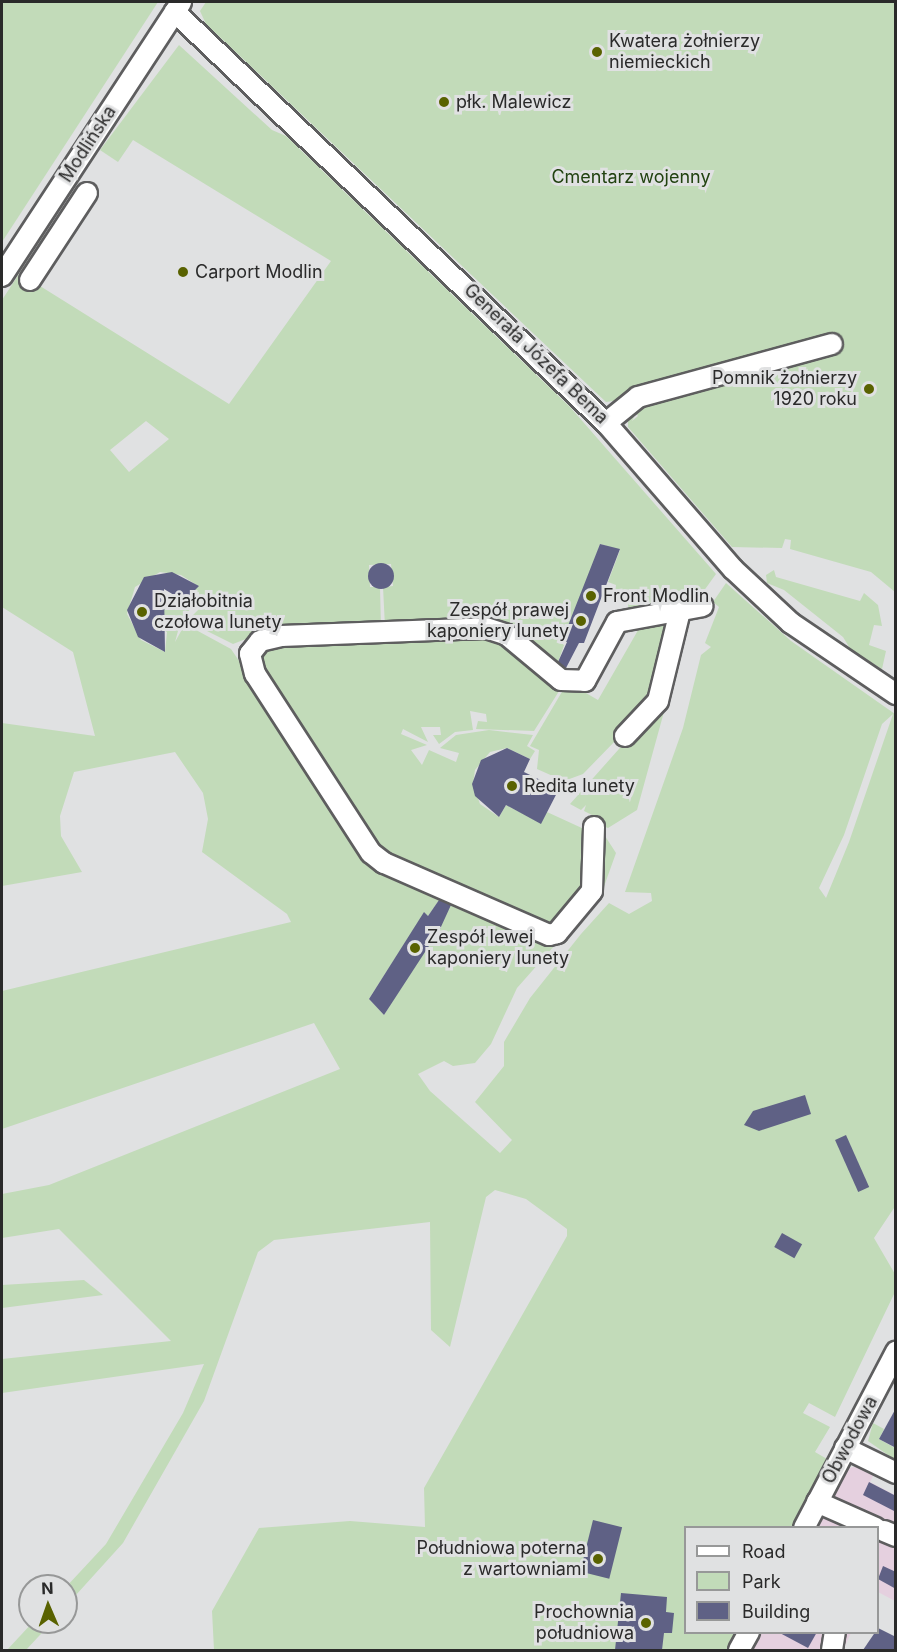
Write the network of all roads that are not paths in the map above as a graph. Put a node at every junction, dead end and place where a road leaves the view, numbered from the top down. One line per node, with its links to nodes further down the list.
1 (178, 7): 3 (street, Modlińska); 6 (street, Generała Józefa Bema)
2 (87, 193): 4 (street)
3 (2, 276)
4 (30, 280)
5 (832, 344): 6 (street)
6 (606, 423): 9 (street, Generała Józefa Bema)
7 (703, 606): 8 (street)
8 (681, 607): 10 (street); 11 (street)
9 (896, 694)
10 (625, 736)
11 (594, 827)
12 (896, 1352): 13 (street, Obwodowa)
13 (845, 1448): 14 (street); 15 (street, Obwodowa)
14 (896, 1473)
15 (817, 1502): 16 (street, Obwodowa); 17 (street)
16 (805, 1526)
17 (867, 1526)
18 (748, 1634): 20 (street)
19 (835, 1634): 21 (street)
20 (739, 1650)
21 (832, 1650)

